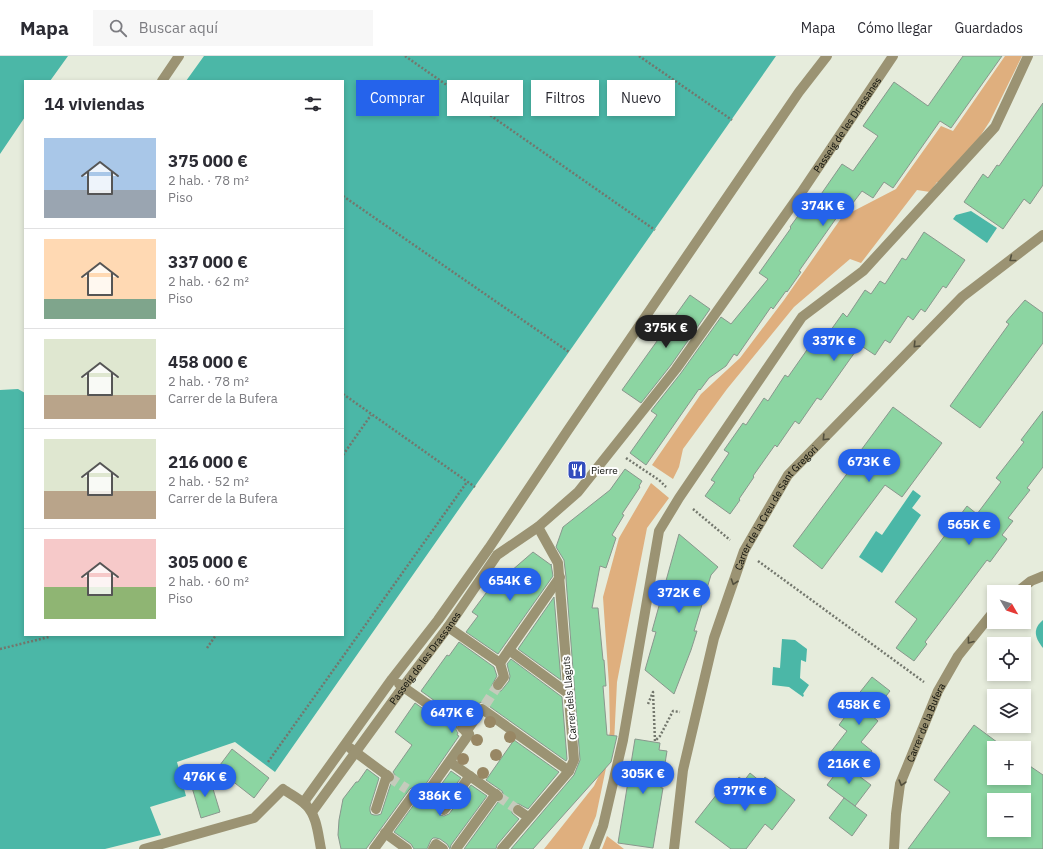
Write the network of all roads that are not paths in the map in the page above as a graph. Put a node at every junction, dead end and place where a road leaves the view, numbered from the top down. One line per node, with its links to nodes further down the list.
1 (179, 56): 5 (street)
2 (827, 56): 15 (street, Passeig de les Drassanes)
3 (893, 56): 7 (street, Passeig de les Drassanes)
4 (1028, 56): 40 (street)
5 (163, 80)
6 (1043, 235): 41 (street, Carrer de la Creu de Sant Gregori, one-way to 41)
7 (538, 527): 9 (street, Carrer dels Llaguts); 12 (street, Passeig de les Drassanes)
8 (1043, 576): 10 (street)
9 (560, 577): 13 (street); 18 (street, Carrer dels Llaguts)
10 (1026, 585)
11 (987, 620): 42 (street, Carrer de la Bufera, one-way to 42)
12 (448, 627): 14 (street); 17 (street, Passeig de les Drassanes)
13 (509, 650): 14 (street); 18 (street)
14 (500, 663): 16 (street)
15 (392, 679): 17 (street); 20 (street, Passeig de les Drassanes)
16 (498, 685)
17 (403, 687): 19 (street); 21 (street, Passeig de les Drassanes)
18 (569, 694): 23 (street, Carrer dels Llaguts)
19 (449, 719)
20 (345, 745): 21 (street); 25 (street, Passeig de les Drassanes)
21 (355, 752): 26 (street); 29 (street, Passeig de les Drassanes)
22 (449, 764): 23 (street); 24 (street); 31 (street)
23 (569, 771): 30 (street, Carrer dels Llaguts)
24 (470, 776): 27 (street); 38 (street)
25 (305, 804): 29 (street); 32 (street)
26 (376, 809)
27 (444, 810)
28 (518, 810): 30 (street)
29 (312, 812): 33 (street)
30 (528, 817): 39 (street, Carrer dels Llaguts)
31 (386, 832): 34 (street); 35 (street)
32 (144, 849)
33 (321, 849)
34 (374, 849)
35 (407, 849)
36 (433, 849): 37 (street)
37 (443, 849)
38 (456, 849)
39 (502, 849)
40 (594, 849)
41 (674, 849)
42 (894, 849)

